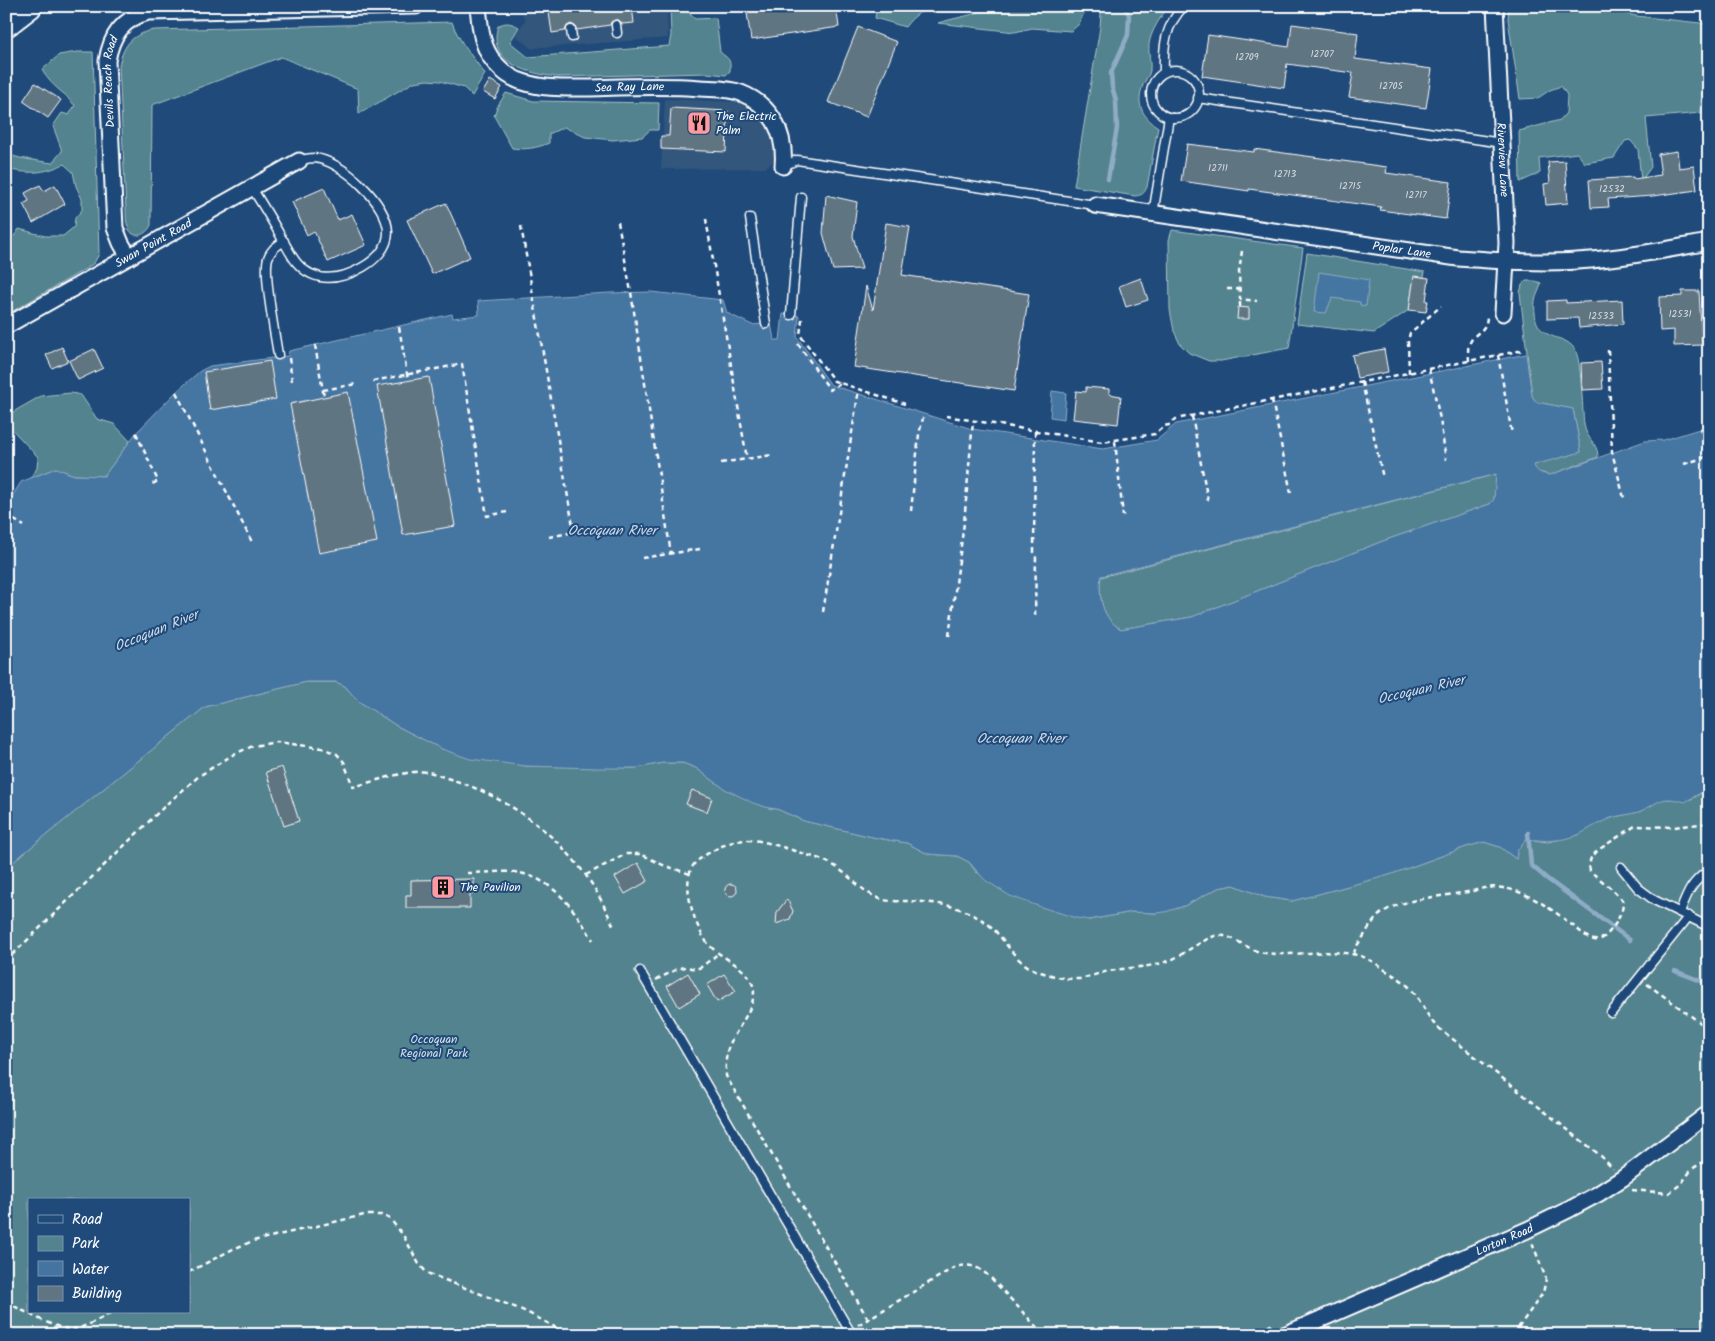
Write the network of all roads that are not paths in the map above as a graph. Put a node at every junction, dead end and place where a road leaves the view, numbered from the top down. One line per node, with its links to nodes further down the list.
1 (28, 6): 6 (highway)
2 (416, 6): 22 (street, Devils Reach Road)
3 (478, 6): 14 (street, Sea Ray Lane)
4 (1184, 6): 9 (lane)
5 (1495, 6): 12 (street, Riverview Lane)
6 (6, 22)
7 (616, 25): 8 (lane)
8 (617, 34)
9 (1164, 72): 10 (lane); 11 (lane)
10 (1198, 98): 11 (lane); 12 (lane)
11 (1169, 117): 18 (lane)
12 (1502, 143): 23 (street, Riverview Lane)
13 (300, 161): 15 (street, Swan Point Road); 20 (lane)
14 (783, 166): 17 (lane)
15 (252, 188): 20 (lane); 22 (street, Swan Point Road)
16 (801, 197): 25 (lane)
17 (1095, 205): 18 (street, Poplar Lane)
18 (1153, 214): 23 (street, Poplar Lane)
19 (750, 218): 26 (lane)
20 (284, 241): 28 (lane)
21 (1709, 242): 23 (street, Poplar Lane)
22 (129, 257): 27 (street, Swan Point Road)
23 (1506, 261): 24 (street, Riverview Lane)
24 (1503, 313)
25 (791, 315)
26 (766, 324)
27 (6, 326)
28 (278, 355)
29 (1621, 868): 31 (lane)
30 (1709, 870): 31 (lane)
31 (1680, 912): 32 (lane)
32 (1689, 916): 33 (lane); 35 (lane)
33 (1709, 928)
34 (640, 971): 38 (lane)
35 (1611, 1013)
36 (1709, 1113): 37 (street, Lorton Road)
37 (1282, 1328)
38 (851, 1332)

